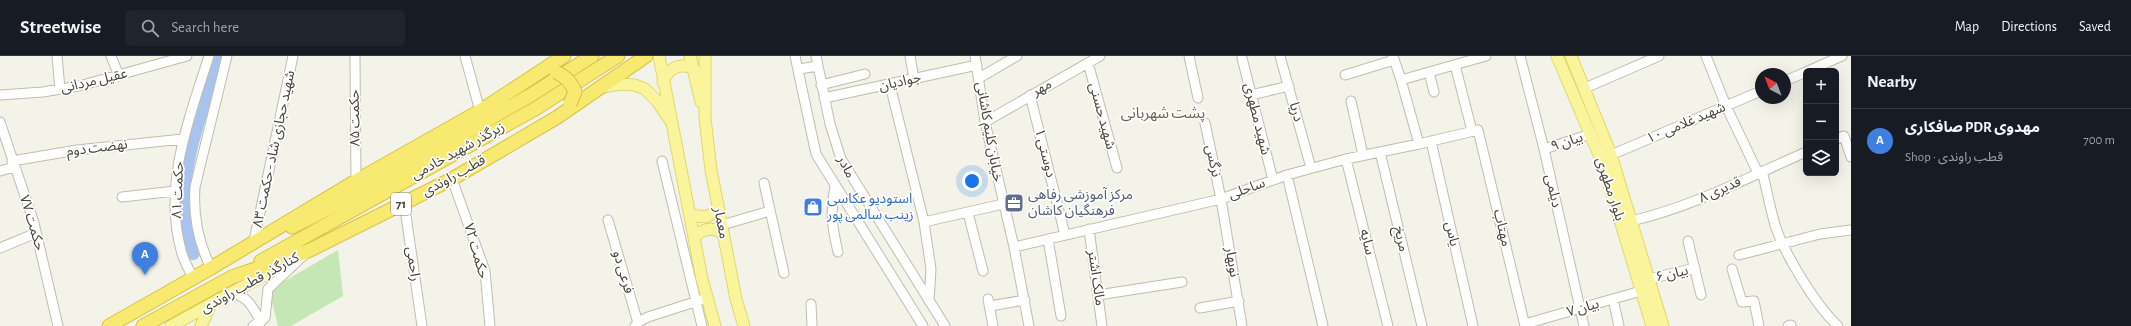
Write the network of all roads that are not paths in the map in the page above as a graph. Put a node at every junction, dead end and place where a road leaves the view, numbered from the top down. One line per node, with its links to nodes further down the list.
1 (56, 56): 54 (street)
2 (111, 56): 43 (street)
3 (187, 56): 43 (street, عقیل مردانی)
4 (209, 56): 74 (street, حکمت ۸۱)
5 (227, 56): 124 (street)
6 (293, 56): 116 (street, شهید حجازی شاد - حکمت ۸۳)
7 (355, 56): 93 (street, حکمت ۸۵)
8 (465, 56): 64 (street)
9 (564, 56): 64 (highway)
10 (592, 56): 111 (highway, زیرگذر شهید خادمی)
11 (618, 56): 129 (highway, زیرگذر شهید خادمی)
12 (646, 56): 52 (highway, قطب راوندی / 71)
13 (658, 56): 48 (main road, معمار)
14 (690, 56): 37 (main road, معمار)
15 (705, 56): 66 (main road, معمار)
16 (795, 56): 38 (street, مادر)
17 (816, 56): 35 (street, مادر)
18 (910, 56): 46 (street)
19 (1017, 56): 44 (street)
20 (1100, 56): 33 (street, مهر)
21 (1189, 56): 61 (street)
22 (1280, 56): 51 (street, دریا)
23 (1486, 56): 34 (street)
24 (1520, 56): 77 (street, دیلمی)
25 (1557, 56): 72 (main road, بلوار مطهری)
26 (1570, 56): 53 (main road, بلوار مطهری)
27 (1659, 56): 53 (street)
28 (1706, 56): 63 (street)
29 (1842, 56): 36 (street)
30 (1242, 58): 59 (street, شهید مطهری)
31 (1393, 58): 42 (street); 47 (street)
32 (976, 61): 44 (street, خیابان کلیم کاشانی); 46 (street, جوادیان)
33 (1088, 63): 58 (street, مهر); 86 (street, شهید حسنی)
34 (1455, 65): 39 (street); 71 (street, مهتاب)
35 (818, 66): 38 (street); 49 (street, مادر)
36 (1814, 68)
37 (694, 69): 48 (main road); 66 (main road, معمار)
38 (800, 69): 95 (street, مادر)
39 (1429, 72): 47 (street); 55 (street)
40 (1803, 73): 45 (street)
41 (865, 74): 49 (street)
42 (1345, 75)
43 (119, 76): 54 (street, عقیل مردانی)
44 (979, 78): 67 (street, خیابان کلیم کاشانی)
45 (1791, 78)
46 (914, 79): 50 (street, جوادیان)
47 (1401, 80): 76 (street)
48 (663, 82): 68 (main road, معمار)
49 (822, 85): 60 (street, مادر)
50 (890, 85): 60 (street, جوادیان); 107 (street)
51 (1289, 86): 59 (street); 87 (street, دریا)
52 (601, 87): 65 (highway, قطب راوندی / 71); 68 (main road, معمار)
53 (1584, 88): 81 (main road, بلوار مطهری)
54 (60, 89): 57 (street, عقیل مردانی)
55 (1434, 92)
56 (1755, 94): 63 (street, شهید غلامی ۱۰)
57 (0, 95)
58 (1030, 95): 67 (street, مهر); 113 (street, دوستی ۱)
59 (1251, 95): 92 (street, شهید مطهری)
60 (824, 98): 140 (street, مادر)
61 (1198, 98)
62 (1351, 101): 80 (street)
63 (1726, 106): 81 (street, شهید غلامی ۱۰); 89 (street)
64 (480, 111): 65 (highway, bridge); 93 (highway)
65 (556, 118): 91 (highway, قطب راوندی / 71)
66 (705, 118): 101 (main road, معمار)
67 (985, 122): 100 (street, خیابان کلیم کاشانی)
68 (672, 123): 104 (main road, معمار)
69 (1205, 123): 98 (street, نرگس)
70 (0, 125): 85 (street, حکمت ۷۷)
71 (1475, 130): 75 (street, ساحلی); 151 (street, مهتاب)
72 (1591, 134): 77 (street, بیان ۹); 133 (main road, بلوار مطهری)
73 (1839, 138): 82 (street)
74 (183, 139): 85 (street, نهضت دوم); 96 (street, حکمت ۸۱)
75 (1431, 141): 76 (street, ساحلی); 174 (street, یاس)
76 (1419, 144): 78 (street, ساحلی)
77 (1544, 149): 146 (street, دیلمی)
78 (1380, 152): 80 (street, ساحلی); 173 (street, مریخ)
79 (1803, 153): 89 (street, قدیری ۸)
80 (1363, 155): 83 (street, ساحلی)
81 (1611, 155): 106 (main road, بلوار مطهری)
82 (1851, 157)
83 (1346, 158): 87 (street, ساحلی); 172 (street, سایه)
84 (662, 161): 142 (street)
85 (13, 164): 88 (street, نهضت دوم); 112 (street, حکمت ۷۷)
86 (1117, 168)
87 (1311, 168): 90 (street, ساحلی)
88 (0, 171)
89 (1760, 172): 106 (street, قدیری ۸); 118 (street)
90 (1287, 175): 92 (street, ساحلی); 171 (street)
91 (452, 179): 99 (highway, قطب راوندی / 71); 160 (street, حکمت ۷۲)
92 (1273, 180): 98 (street, ساحلی)
93 (356, 181): 111 (highway)
94 (764, 183): 102 (street)
95 (835, 187): 122 (street); 165 (street, مادر)
96 (175, 191): 97 (street); 130 (street, حکمت ۸۱)
97 (122, 197)
98 (1221, 199): 109 (street, ساحلی); 141 (street, نوبهار)
99 (404, 202): 121 (highway, قطب راوندی / 71); 159 (street, راحمی)
100 (1003, 204): 103 (street); 119 (street, خیابان کلیم کاشانی)
101 (719, 210): 104 (main road); 108 (main road, معمار)
102 (770, 211): 108 (street); 128 (street)
103 (968, 213): 107 (street); 127 (street)
104 (690, 215): 114 (main road, معمار)
105 (608, 220): 150 (street, فرعی دو)
106 (1631, 221): 131 (main road, بلوار مطهری)
107 (924, 222): 140 (street)
108 (723, 229): 114 (main road); 163 (main road, معمار)
109 (1089, 229): 113 (street, ساحلی); 135 (street, مالک اشتر)
110 (1851, 230): 118 (street)
111 (272, 231): 116 (highway)
112 (36, 233): 120 (street); 152 (street, حکمت ۷۷)
113 (1065, 235): 115 (street, ساحلی)
114 (694, 238): 137 (main road, معمار)
115 (1048, 239): 119 (street, ساحلی); 147 (street)
116 (254, 241): 124 (highway)
117 (1688, 241): 125 (street)
118 (1783, 243): 123 (street); 180 (street)
119 (1014, 247): 139 (street, خیابان کلیم کاشانی)
120 (0, 248)
121 (308, 251): 129 (highway, قطب راوندی / 71); 134 (main road, کنارگذر قطب راوندی); 149 (street)
122 (838, 252)
123 (1738, 255)
124 (211, 268): 130 (highway)
125 (1695, 268): 131 (street, بیان ۶); 136 (street)
126 (1732, 269): 179 (street)
127 (983, 271)
128 (784, 273)
129 (232, 277): 154 (highway, قطب راوندی / 71)
130 (193, 278): 153 (highway)
131 (1649, 279): 178 (main road, بلوار مطهری)
132 (1182, 282): 135 (street)
133 (1642, 291): 138 (street, بیان ۷); 177 (main road, بلوار مطهری)
134 (232, 293): 143 (main road, کنارگذر قطب راوندی); 149 (street)
135 (1098, 295): 169 (street, مالک اشتر)
136 (1701, 295)
137 (707, 298): 142 (street); 162 (main road, معمار)
138 (1613, 299): 146 (street, بیان ۷); 176 (street)
139 (1025, 300): 167 (street); 168 (street, خیابان کلیم کاشانی)
140 (929, 301): 166 (street, مادر)
141 (1239, 301): 145 (street); 170 (street, نوبهار)
142 (694, 302): 148 (street); 161 (street)
143 (211, 304): 155 (main road, کنارگذر قطب راوندی); 158 (main road)
144 (811, 304): 164 (street)
145 (1200, 308)
146 (1580, 309): 151 (street, بیان ۷); 175 (street, دیلمی)
147 (1061, 316)
148 (649, 322): 150 (street)
149 (257, 324)
150 (637, 324)
151 (1525, 325)
152 (58, 326)
153 (109, 326)
154 (143, 326)
155 (171, 326)
156 (176, 326): 157 (main road)
157 (187, 326)
158 (201, 326)
159 (422, 326)
160 (490, 326)
161 (702, 326)
162 (715, 326)
163 (744, 326)
164 (812, 326)
165 (923, 326)
166 (945, 326)
167 (994, 326)
168 (1029, 326)
169 (1102, 326)
170 (1242, 326)
171 (1323, 326)
172 (1388, 326)
173 (1422, 326)
174 (1473, 326)
175 (1584, 326)
176 (1619, 326)
177 (1652, 326)
178 (1663, 326)
179 (1759, 326)
180 (1838, 326)

